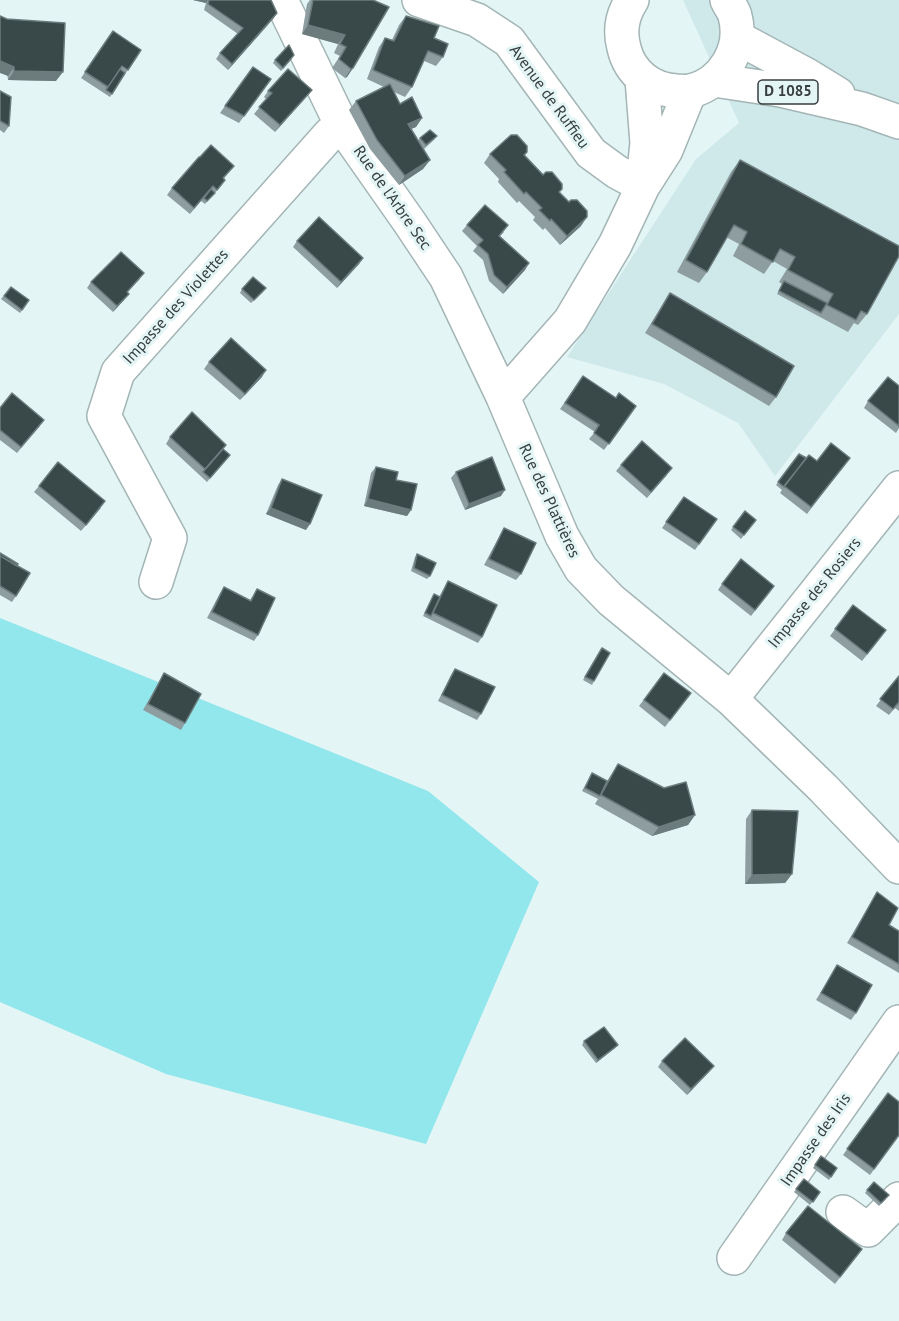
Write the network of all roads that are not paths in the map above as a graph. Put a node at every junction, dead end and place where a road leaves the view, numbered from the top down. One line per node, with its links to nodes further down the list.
1 (281, 0): 10 (street, Rue de l'Arbre Sec)
2 (423, 0): 11 (street, Avenue de Ruffieu)
3 (727, 0): 5 (street)
4 (624, 4): 6 (street)
5 (738, 38): 7 (street); 8 (street, D 1085)
6 (642, 79): 7 (street); 11 (street)
7 (702, 86): 8 (street, D 1085); 11 (street)
8 (862, 109): 9 (street, D 1085)
9 (899, 123)
10 (342, 126): 12 (street, Rue de l'Arbre Sec); 14 (street, Impasse des Violettes)
11 (643, 186): 12 (street)
12 (503, 397): 15 (street, Rue des Plattières)
13 (899, 488): 15 (street, Impasse des Rosiers)
14 (156, 582)
15 (731, 699): 16 (street, Rue des Plattières)
16 (899, 867)
17 (899, 1022): 20 (street, Impasse des Iris)
18 (896, 1208): 19 (street)
19 (843, 1212)
20 (734, 1258)

